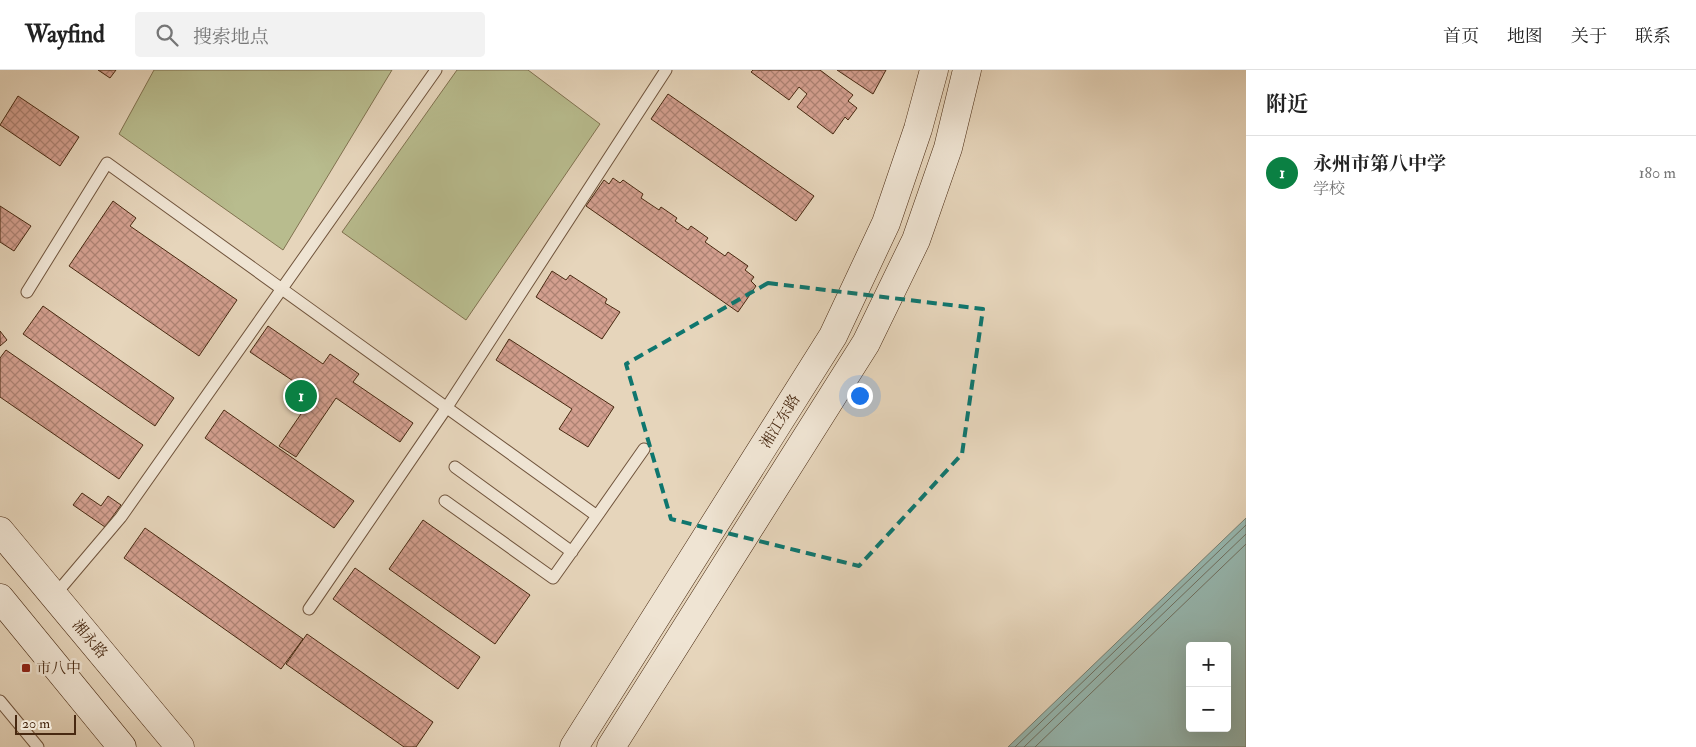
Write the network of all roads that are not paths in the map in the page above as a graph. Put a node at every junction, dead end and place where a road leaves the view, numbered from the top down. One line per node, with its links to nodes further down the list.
1 (436, 70): 5 (lane)
2 (666, 70): 7 (lane)
3 (934, 70): 21 (main road, 湘江东路)
4 (967, 70): 22 (main road)
5 (282, 289): 6 (lane); 7 (lane); 14 (lane)
6 (27, 292)
7 (447, 407): 11 (lane); 16 (lane)
8 (644, 449): 11 (lane)
9 (455, 467): 13 (lane)
10 (445, 501): 13 (lane)
11 (597, 516): 13 (lane)
12 (0, 531): 14 (main road, 湘永路)
13 (572, 552)
14 (54, 596): 20 (main road, 湘永路)
15 (0, 598): 19 (main road)
16 (308, 609)
17 (0, 701): 18 (lane)
18 (38, 747)
19 (122, 747)
20 (180, 747)
21 (574, 747)
22 (611, 747)

